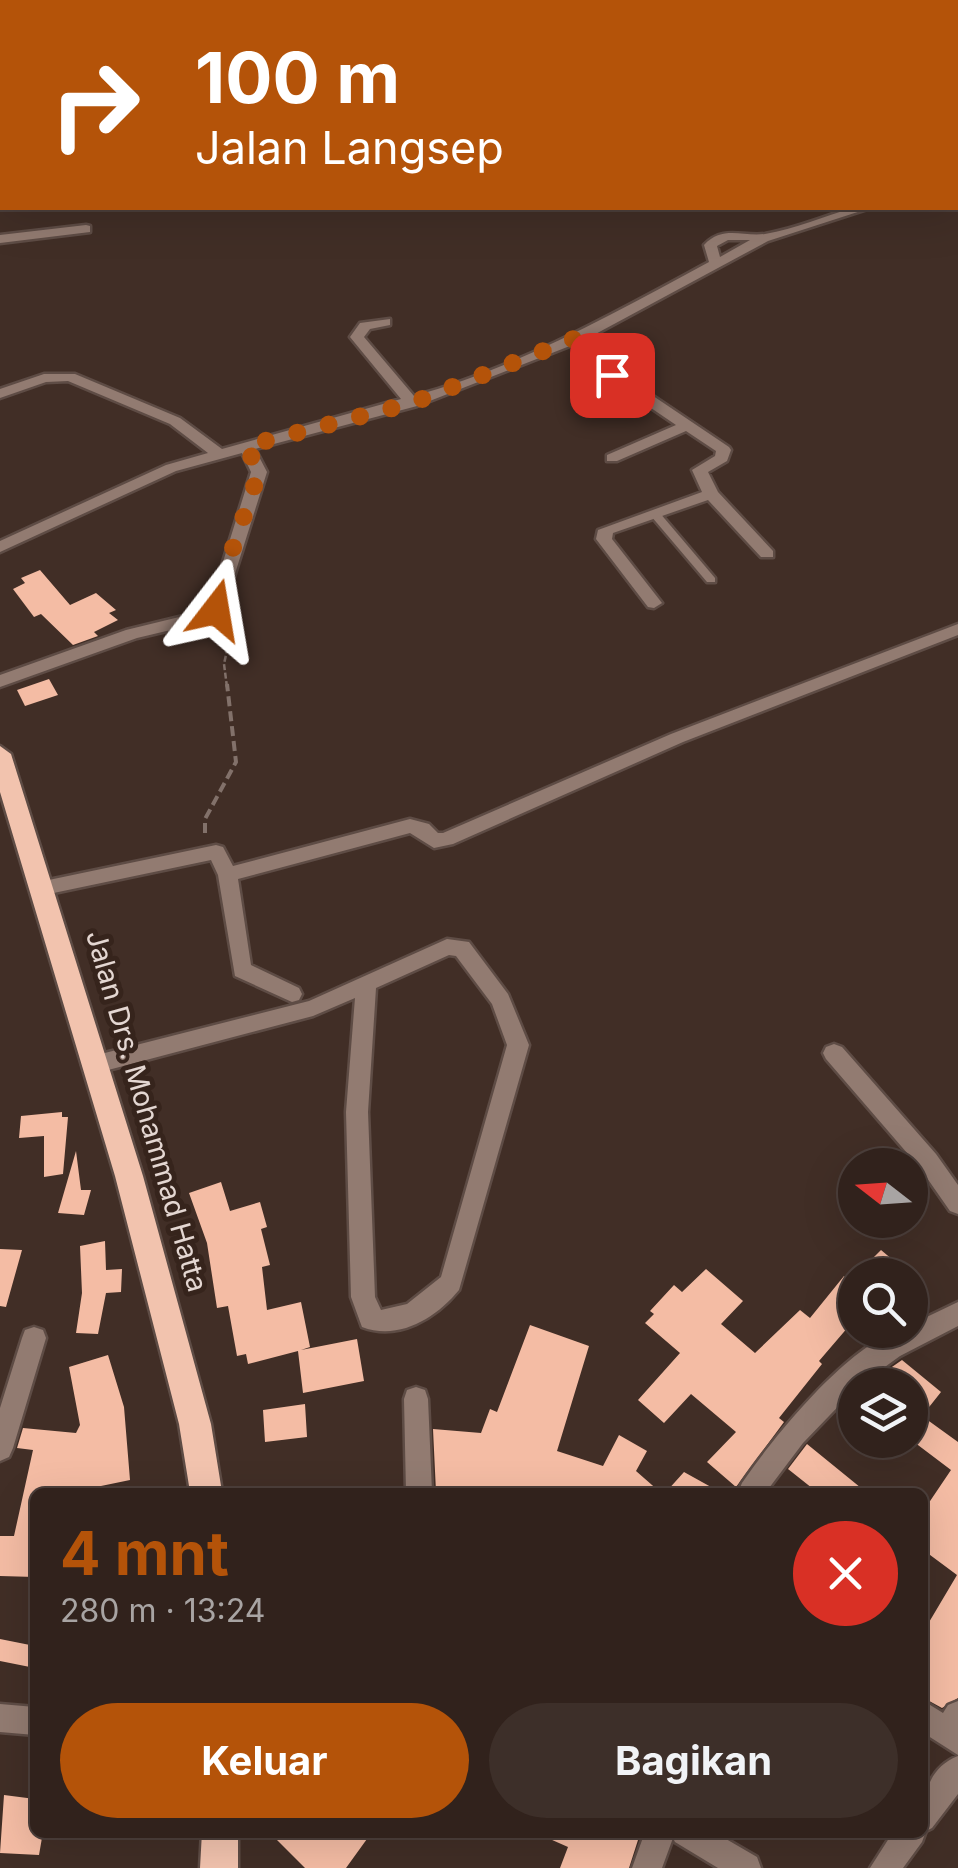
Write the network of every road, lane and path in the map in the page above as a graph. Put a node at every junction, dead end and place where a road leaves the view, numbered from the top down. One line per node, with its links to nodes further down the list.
1 (857, 210): 5 (street)
2 (86, 229): 3 (street)
3 (0, 240)
4 (385, 322): 7 (street)
5 (581, 336): 7 (street); 8 (street)
6 (0, 394): 10 (street)
7 (412, 403): 9 (street)
8 (685, 426): 11 (street); 12 (street)
9 (246, 446): 10 (street); 20 (street)
10 (219, 454): 14 (street)
11 (612, 458)
12 (710, 494): 13 (street); 15 (street)
13 (656, 514): 16 (lane); 17 (street)
14 (0, 547)
15 (767, 554)
16 (711, 580)
17 (654, 603)
18 (234, 606): 22 (path)
19 (958, 629): 23 (street)
20 (0, 680)
21 (0, 754): 24 (main road, Jalan Drs. Mohammad Hatta)
22 (203, 855): 23 (street); 24 (street)
23 (228, 874): 26 (street)
24 (44, 888): 28 (main road, Jalan Drs. Mohammad Hatta)
25 (356, 992): 25 (street); 28 (street)
26 (292, 994)
27 (834, 1054): 29 (street)
28 (94, 1065): 34 (main road, Jalan Drs. Mohammad Hatta)
29 (958, 1204)
30 (958, 1314): 36 (street)
31 (34, 1338): 33 (street)
32 (416, 1400): 35 (street)
33 (0, 1448)
34 (205, 1488)
35 (419, 1488)
36 (754, 1488)
37 (928, 1717): 40 (street)
38 (0, 1718): 39 (street)
39 (30, 1721)
40 (955, 1729)
41 (958, 1770): 42 (street)
42 (928, 1810)
43 (220, 1838): 47 (main road)
44 (658, 1838): 48 (street)
45 (695, 1838): 49 (street)
46 (908, 1838): 50 (street)
47 (219, 1868)
48 (647, 1868)
49 (746, 1868)
50 (885, 1868)

